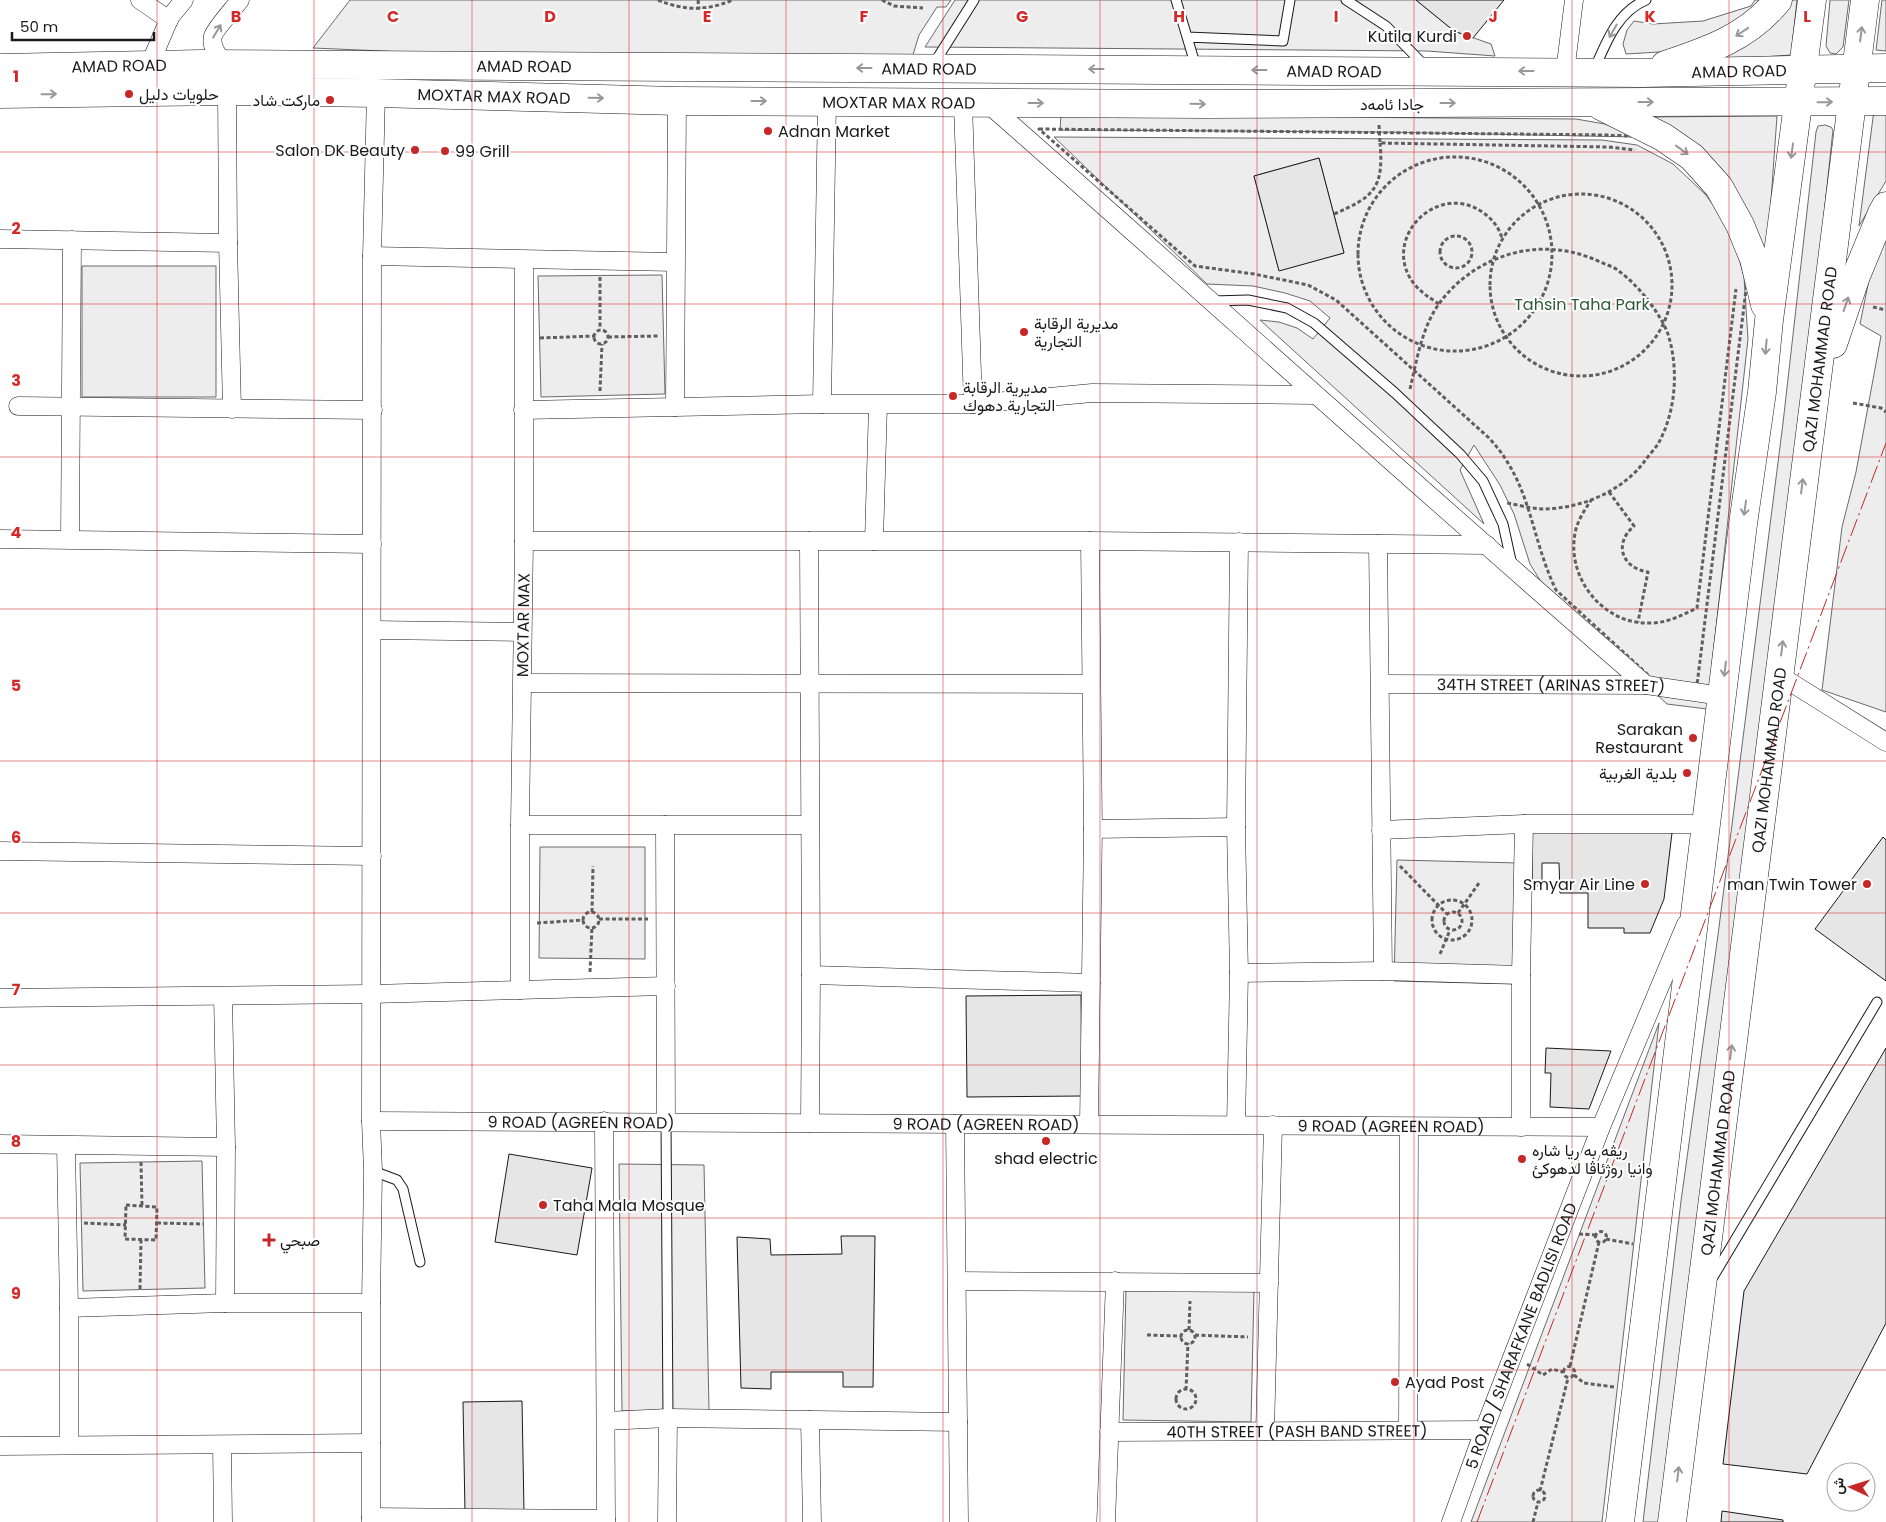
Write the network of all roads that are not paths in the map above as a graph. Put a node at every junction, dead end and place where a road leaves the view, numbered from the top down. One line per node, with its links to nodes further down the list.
1 (140, 0): 13 (street)
2 (184, 0): 13 (street)
3 (240, 0): 26 (street, one-way to 3)
4 (974, 0): 17 (lane)
5 (1176, 0): 14 (lane)
6 (1290, 0): 14 (lane)
7 (1346, 0): 22 (lane)
8 (1574, 0): 23 (street)
9 (1646, 0): 24 (lane, one-way to 24)
10 (1778, 0): 25 (main road, one-way to 25)
11 (1812, 0): 21 (main road)
12 (1865, 0): 19 (main road, QAZI MOHAMMAD ROAD, one-way to 12)
13 (169, 20): 15 (street)
14 (1187, 37): 20 (lane)
15 (149, 66): 16 (main road, AMAD ROAD); 26 (main road, AMAD ROAD)
16 (0, 68)
17 (930, 68): 20 (main road, AMAD ROAD, one-way to 17); 26 (main road, AMAD ROAD, one-way to 26)
18 (1886, 68): 19 (main road)
19 (1857, 69): 21 (main road, AMAD ROAD); 31 (main road, QAZI MOHAMMAD ROAD)
20 (1196, 70): 22 (main road, AMAD ROAD, one-way to 20)
21 (1802, 70): 25 (main road, AMAD ROAD); 33 (main road)
22 (1429, 71): 23 (main road, AMAD ROAD, one-way to 22)
23 (1565, 72): 24 (main road, AMAD ROAD)
24 (1593, 72): 25 (main road, AMAD ROAD)
25 (1642, 73)
26 (226, 78): 27 (main road, MOXTAR MAX ROAD); 28 (main road, MOXTAR MAX ROAD, one-way to 26); 39 (street)
27 (376, 93): 29 (main road, MOXTAR MAX ROAD, one-way to 29); 40 (street)
28 (0, 94)
29 (677, 100): 30 (main road, MOXTAR MAX ROAD, one-way to 30); 42 (street)
30 (827, 100): 34 (main road, MOXTAR MAX ROAD); 47 (street)
31 (1852, 101): 32 (main road); 33 (main road, one-way to 31); 46 (main road, QAZI MOHAMMAD ROAD)
32 (1886, 101)
33 (1798, 102): 35 (main road, جادا ئامەد, one-way to 33); 44 (main road, one-way to 44)
34 (975, 103): 35 (main road, جادا ئامەد, one-way to 35); 43 (street); 48 (street)
35 (1592, 103): 44 (main road, one-way to 44)
36 (1886, 206): 46 (main road, one-way to 36)
37 (0, 238): 38 (street)
38 (72, 240): 39 (street); 51 (street)
39 (228, 243): 53 (street)
40 (372, 256): 41 (street); 54 (street)
41 (524, 260): 42 (street); 55 (street, MOXTAR MAX)
42 (676, 262): 52 (street)
43 (1213, 301): 45 (street); 66 (lane)
44 (1769, 320): 75 (main road, one-way to 75)
45 (1314, 395): 48 (street); 65 (street)
46 (1814, 400): 69 (main road, QAZI MOHAMMAD ROAD, one-way to 46)
47 (822, 404): 49 (street); 52 (street)
48 (973, 404): 49 (street)
49 (878, 405): 60 (street)
50 (18, 406): 51 (street)
51 (71, 407): 53 (street); 57 (street)
52 (674, 407): 55 (street)
53 (232, 409): 54 (street)
54 (372, 410): 63 (street)
55 (523, 410): 58 (street, MOXTAR MAX)
56 (0, 539): 57 (street)
57 (70, 539): 63 (street)
58 (524, 541): 59 (street); 68 (street, MOXTAR MAX)
59 (809, 541): 60 (street); 71 (street)
60 (874, 541): 61 (street)
61 (1090, 541): 62 (street); 72 (street)
62 (1239, 542): 64 (street); 82 (street)
63 (372, 544): 67 (street)
64 (1378, 544): 65 (street); 73 (street)
65 (1488, 545): 66 (street)
66 (1513, 570): 74 (street)
67 (372, 630): 68 (street); 86 (street)
68 (522, 632): 70 (street, MOXTAR MAX)
69 (1779, 675): 76 (street); 118 (main road, QAZI MOHAMMAD ROAD, one-way to 69)
70 (523, 683): 71 (street); 79 (street, MOXTAR MAX)
71 (809, 684): 72 (street); 81 (street)
72 (1091, 684): 83 (street)
73 (1380, 684): 74 (street, 34TH STREET (ARINAS STREET)); 84 (street)
74 (1646, 685): 75 (street, 34TH STREET (ARINAS STREET))
75 (1722, 696): 78 (main road)
76 (1886, 742)
77 (1524, 824): 78 (street); 84 (street); 90 (street)
78 (1706, 824): 87 (main road)
79 (520, 825): 80 (street); 94 (street, MOXTAR MAX)
80 (665, 825): 81 (street); 93 (street)
81 (809, 825): 91 (street)
82 (1236, 827): 83 (street); 89 (street)
83 (1094, 829): 92 (street)
84 (1381, 838): 88 (street)
85 (0, 851): 86 (street)
86 (372, 856): 95 (street)
87 (1696, 900): 109 (street, 5 ROAD / SHARAFKANE BADLISI ROAD); 142 (main road)
88 (1383, 971): 89 (street); 90 (street)
89 (1239, 973): 105 (street)
90 (1521, 975): 108 (street)
91 (811, 976): 92 (street); 102 (street)
92 (1091, 982): 104 (street)
93 (666, 986): 94 (street); 101 (street)
94 (520, 990): 95 (street)
95 (372, 994): 96 (street); 99 (street)
96 (223, 996): 97 (street); 112 (street)
97 (0, 998)
98 (1877, 1002): 118 (lane)
99 (371, 1121): 100 (street, 9 ROAD (AGREEN ROAD)); 113 (street)
100 (604, 1121): 101 (street, 9 ROAD (AGREEN ROAD)); 124 (street)
101 (666, 1122): 102 (street, 9 ROAD (AGREEN ROAD)); 122 (lane)
102 (810, 1123): 103 (street, 9 ROAD (AGREEN ROAD))
103 (955, 1124): 104 (street, 9 ROAD (AGREEN ROAD)); 115 (street)
104 (1089, 1124): 105 (street, 9 ROAD (AGREEN ROAD))
105 (1236, 1125): 106 (street, 9 ROAD (AGREEN ROAD))
106 (1273, 1125): 107 (street, 9 ROAD (AGREEN ROAD)); 117 (street)
107 (1409, 1127): 108 (street, 9 ROAD (AGREEN ROAD)); 126 (street)
108 (1521, 1127): 109 (street, 9 ROAD (AGREEN ROAD))
109 (1600, 1127): 127 (street, 5 ROAD / SHARAFKANE BADLISI ROAD)
110 (0, 1144): 111 (street)
111 (66, 1146): 112 (street); 121 (street)
112 (226, 1147): 119 (street)
113 (373, 1171): 114 (lane); 120 (street)
114 (420, 1262)
115 (957, 1281): 116 (street); 125 (street)
116 (1115, 1281): 117 (street); 129 (street)
117 (1269, 1284): 128 (street)
118 (1700, 1299): 143 (main road, QAZI MOHAMMAD ROAD, one-way to 118)
119 (225, 1303): 120 (street); 121 (street)
120 (371, 1303): 130 (street)
121 (69, 1308): 131 (street)
122 (668, 1418): 123 (street); 124 (street); 137 (street)
123 (810, 1420): 125 (street); 138 (street)
124 (606, 1421): 135 (street)
125 (958, 1422): 139 (street)
126 (1408, 1430): 127 (street, 40TH STREET (PASH BAND STREET)); 128 (street, 40TH STREET (PASH BAND STREET))
127 (1484, 1430): 141 (street, 5 ROAD / SHARAFKANE BADLISI ROAD)
128 (1265, 1431): 129 (street, 40TH STREET (PASH BAND STREET))
129 (1109, 1432): 140 (street)
130 (371, 1443): 133 (street); 134 (street)
131 (69, 1445): 132 (street); 133 (street)
132 (0, 1446)
133 (222, 1446): 136 (street)
134 (371, 1520): 135 (street)
135 (606, 1521)
136 (223, 1522)
137 (668, 1522)
138 (812, 1522)
139 (959, 1522)
140 (1106, 1522)
141 (1451, 1522)
142 (1620, 1522)
143 (1672, 1522)

